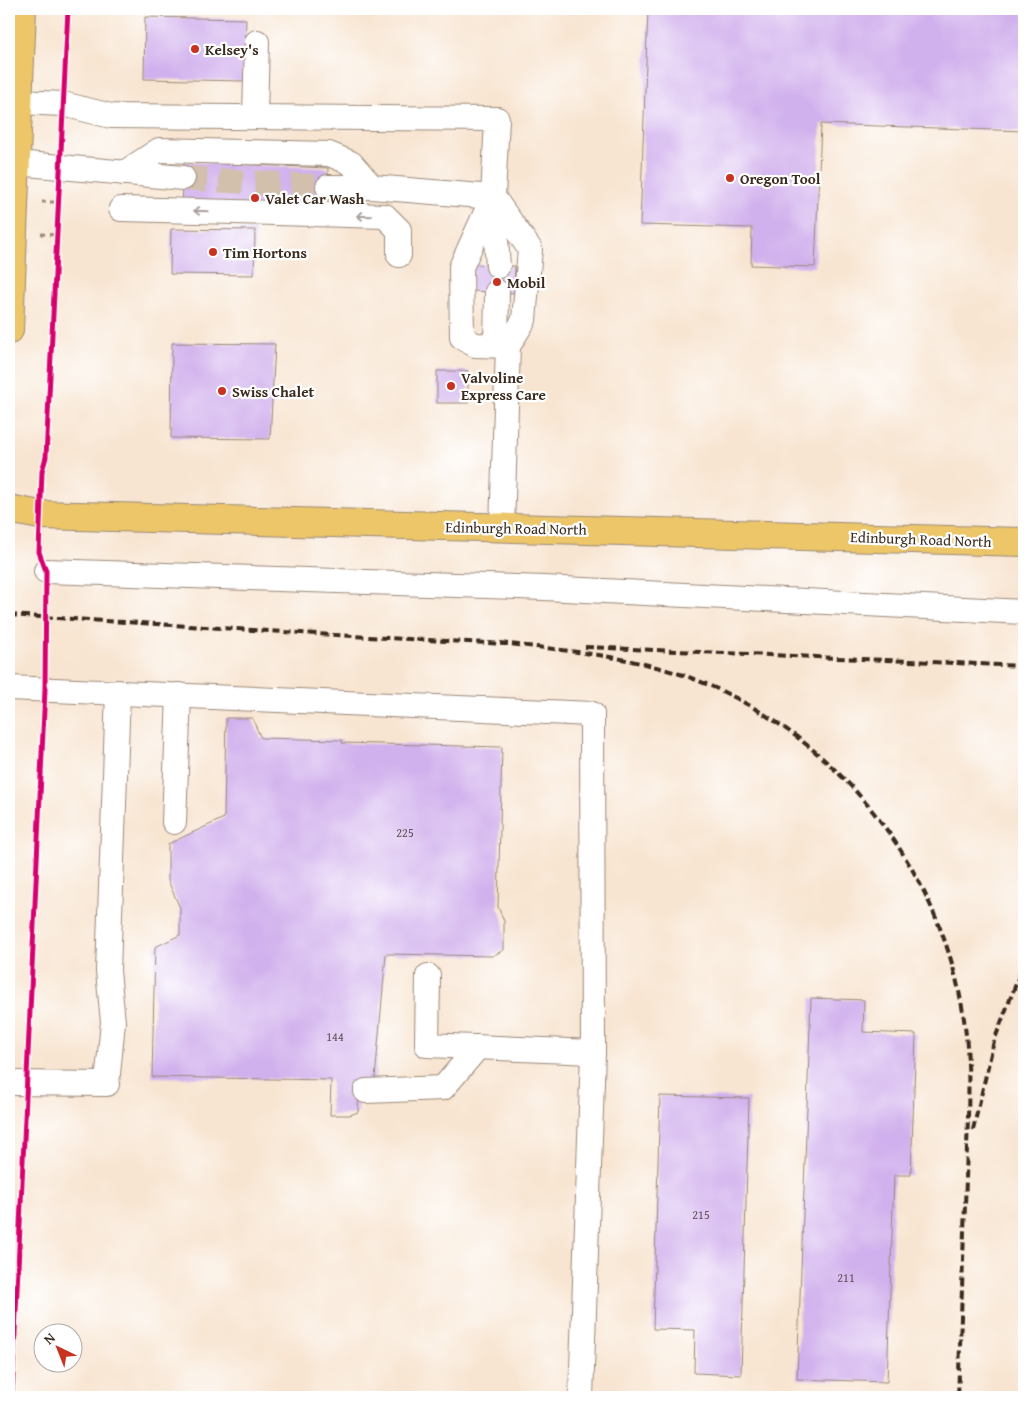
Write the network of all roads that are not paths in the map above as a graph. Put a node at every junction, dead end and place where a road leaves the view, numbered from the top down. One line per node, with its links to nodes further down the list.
1 (22, 9): 3 (main road)
2 (257, 42): 4 (lane)
3 (18, 102): 4 (lane); 5 (main road)
4 (256, 116): 10 (lane)
5 (16, 162): 6 (lane); 15 (main road)
6 (124, 172): 7 (lane); 9 (lane)
7 (183, 178)
8 (328, 187): 9 (lane)
9 (372, 187): 10 (lane)
10 (493, 197): 13 (lane); 16 (lane); 16 (lane)
11 (122, 209): 12 (lane, one-way to 11)
12 (399, 255)
13 (498, 266)
14 (497, 292): 16 (lane)
15 (9, 330)
16 (502, 346): 18 (lane)
17 (9, 509): 18 (main road, Edinburgh Road North)
18 (502, 528): 19 (main road, Edinburgh Road North)
19 (1024, 542)
20 (46, 571): 21 (lane)
21 (1024, 612)
22 (9, 688): 23 (lane)
23 (118, 692): 24 (lane); 29 (lane)
24 (179, 695): 25 (lane); 28 (lane)
25 (174, 822)
26 (428, 976): 27 (lane)
27 (478, 1047): 28 (lane); 30 (lane)
28 (593, 1052): 31 (lane)
29 (9, 1083)
30 (366, 1091)
31 (582, 1397)

